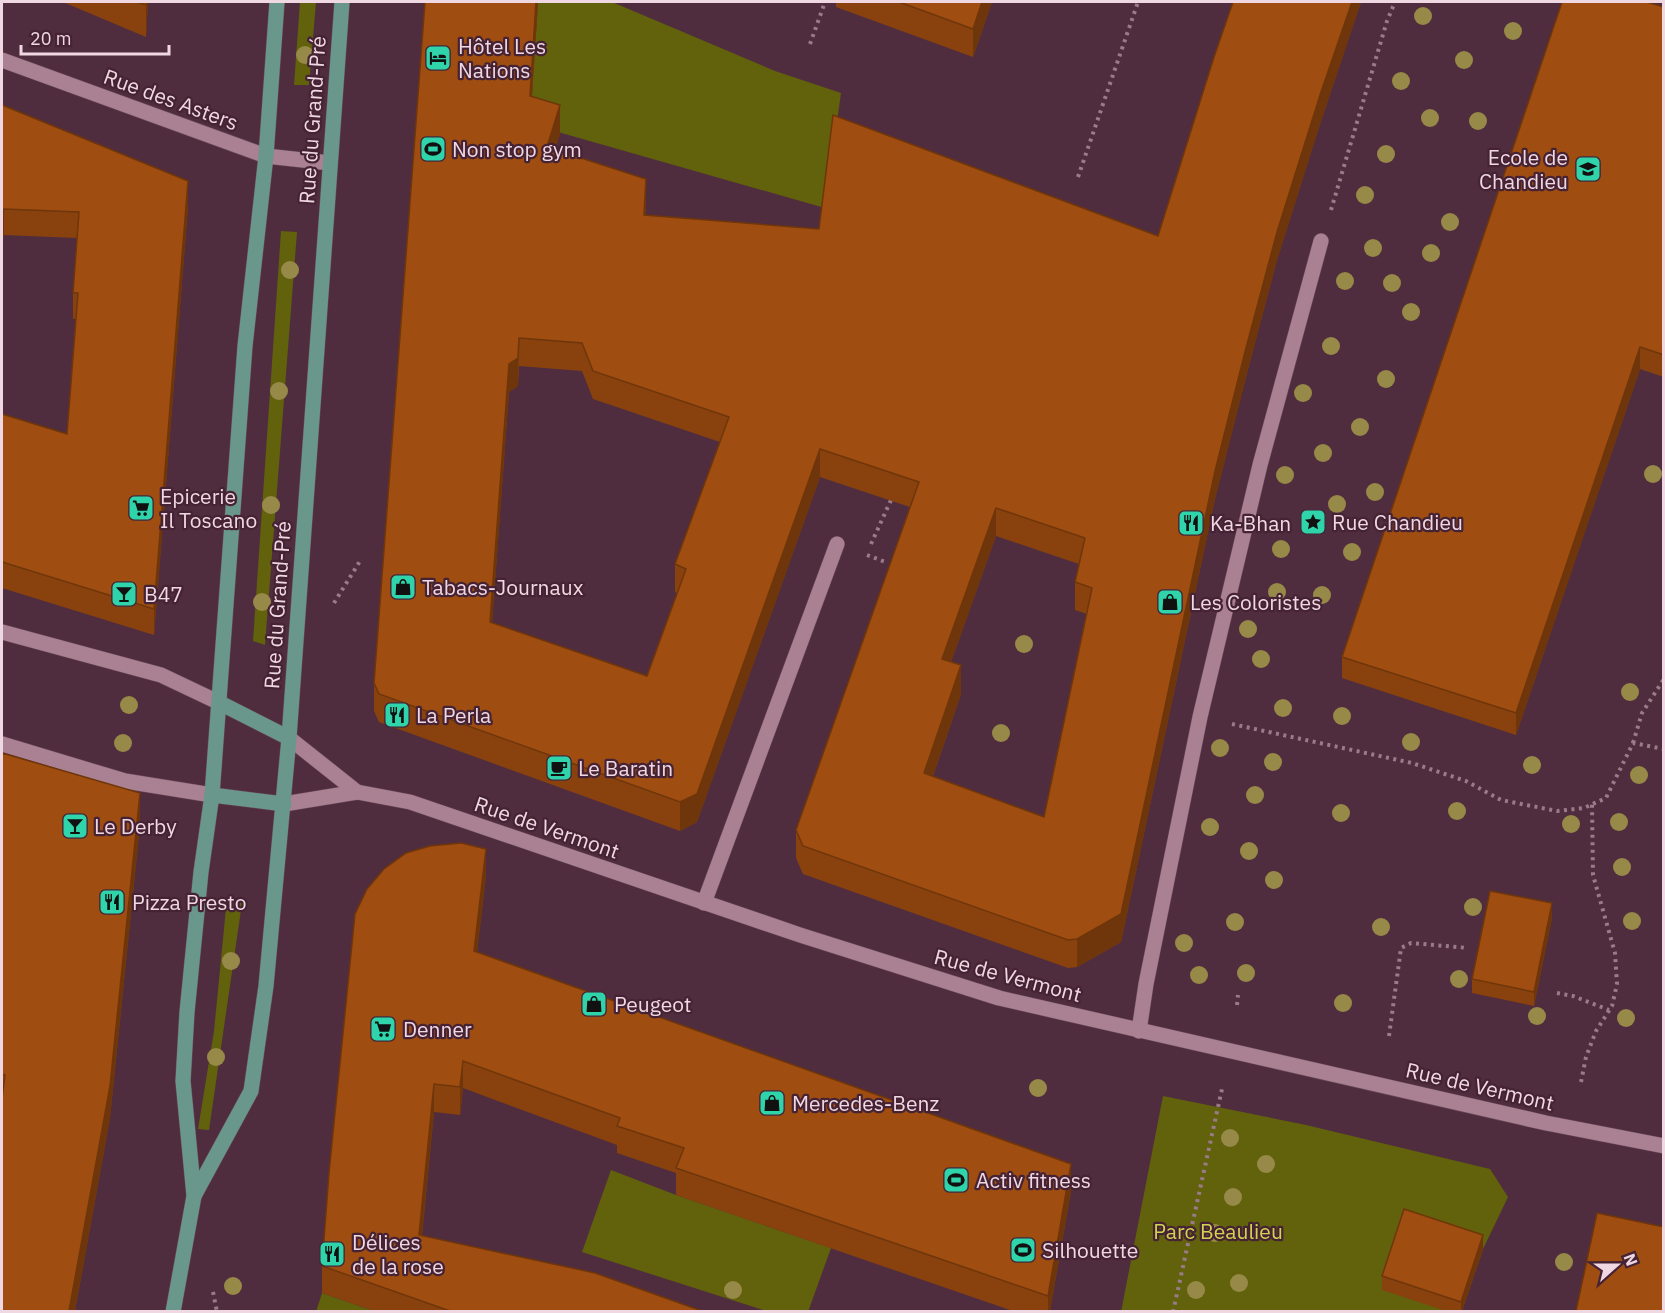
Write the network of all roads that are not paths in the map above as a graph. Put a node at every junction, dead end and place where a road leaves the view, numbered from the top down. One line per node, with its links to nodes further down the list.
1 (277, 2): 4 (main road, Rue du Grand-Pré)
2 (342, 2): 5 (main road, Rue du Grand-Pré)
3 (2, 60): 4 (street, Rue des Asters)
4 (267, 156): 5 (street, Rue des Asters); 9 (main road, Rue du Grand-Pré)
5 (330, 163): 10 (main road, Rue du Grand-Pré)
6 (1321, 241): 16 (street)
7 (837, 544): 15 (street)
8 (2, 632): 9 (street)
9 (220, 703): 10 (main road); 13 (main road, Rue du Grand-Pré)
10 (289, 738): 12 (street, Rue de Vermont); 14 (main road, Rue du Grand-Pré)
11 (2, 744): 13 (street)
12 (357, 792): 14 (street, Rue de Vermont); 15 (street, Rue de Vermont)
13 (212, 795): 14 (main road); 18 (main road, Rue du Grand-Pré)
14 (284, 804): 18 (main road, Rue du Grand-Pré)
15 (704, 903): 16 (street, Rue de Vermont)
16 (1139, 1031): 17 (street, Rue de Vermont)
17 (1664, 1146)
18 (194, 1196): 19 (main road, Rue du Grand-Pré)
19 (173, 1311)

